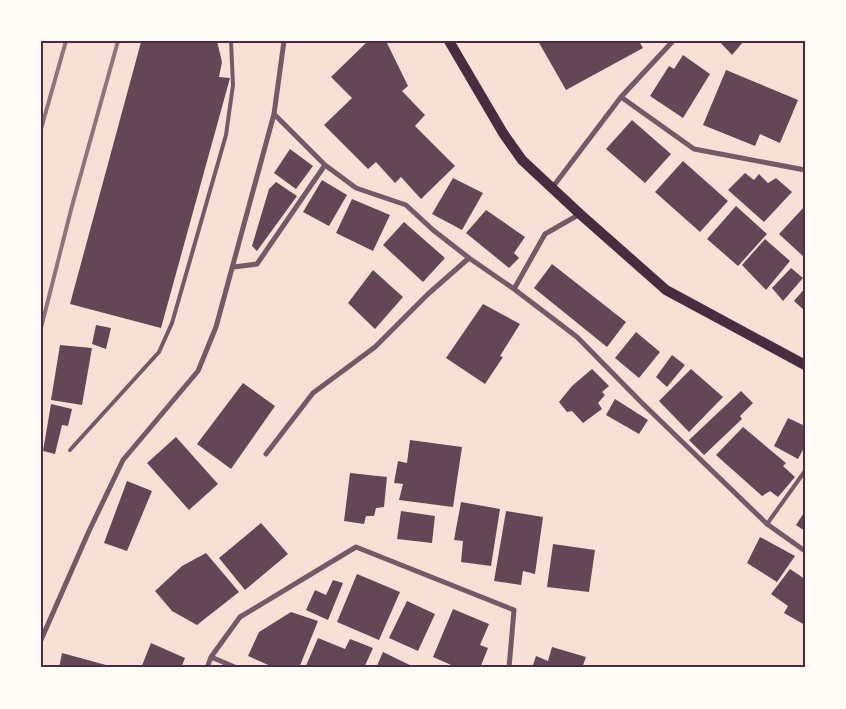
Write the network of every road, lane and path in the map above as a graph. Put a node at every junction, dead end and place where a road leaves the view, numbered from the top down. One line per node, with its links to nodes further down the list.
1 (231, 41): 15 (lane)
2 (284, 41): 6 (street)
3 (449, 41): 9 (main road)
4 (673, 41): 5 (street)
5 (621, 97): 8 (street); 9 (street)
6 (274, 114): 7 (street); 12 (street)
7 (325, 165): 11 (street); 12 (street)
8 (805, 170)
9 (552, 188): 10 (main road)
10 (580, 214): 13 (street); 14 (main road)
11 (469, 258): 13 (street); 16 (street)
12 (234, 267): 20 (street)
13 (514, 289): 18 (street)
14 (805, 365)
15 (70, 450)
16 (266, 454)
17 (805, 471): 18 (lane)
18 (767, 524): 19 (street)
19 (805, 552)
20 (41, 640)
21 (212, 656): 22 (street); 23 (street); 24 (street)
22 (207, 668)
23 (237, 668)
24 (509, 668)

